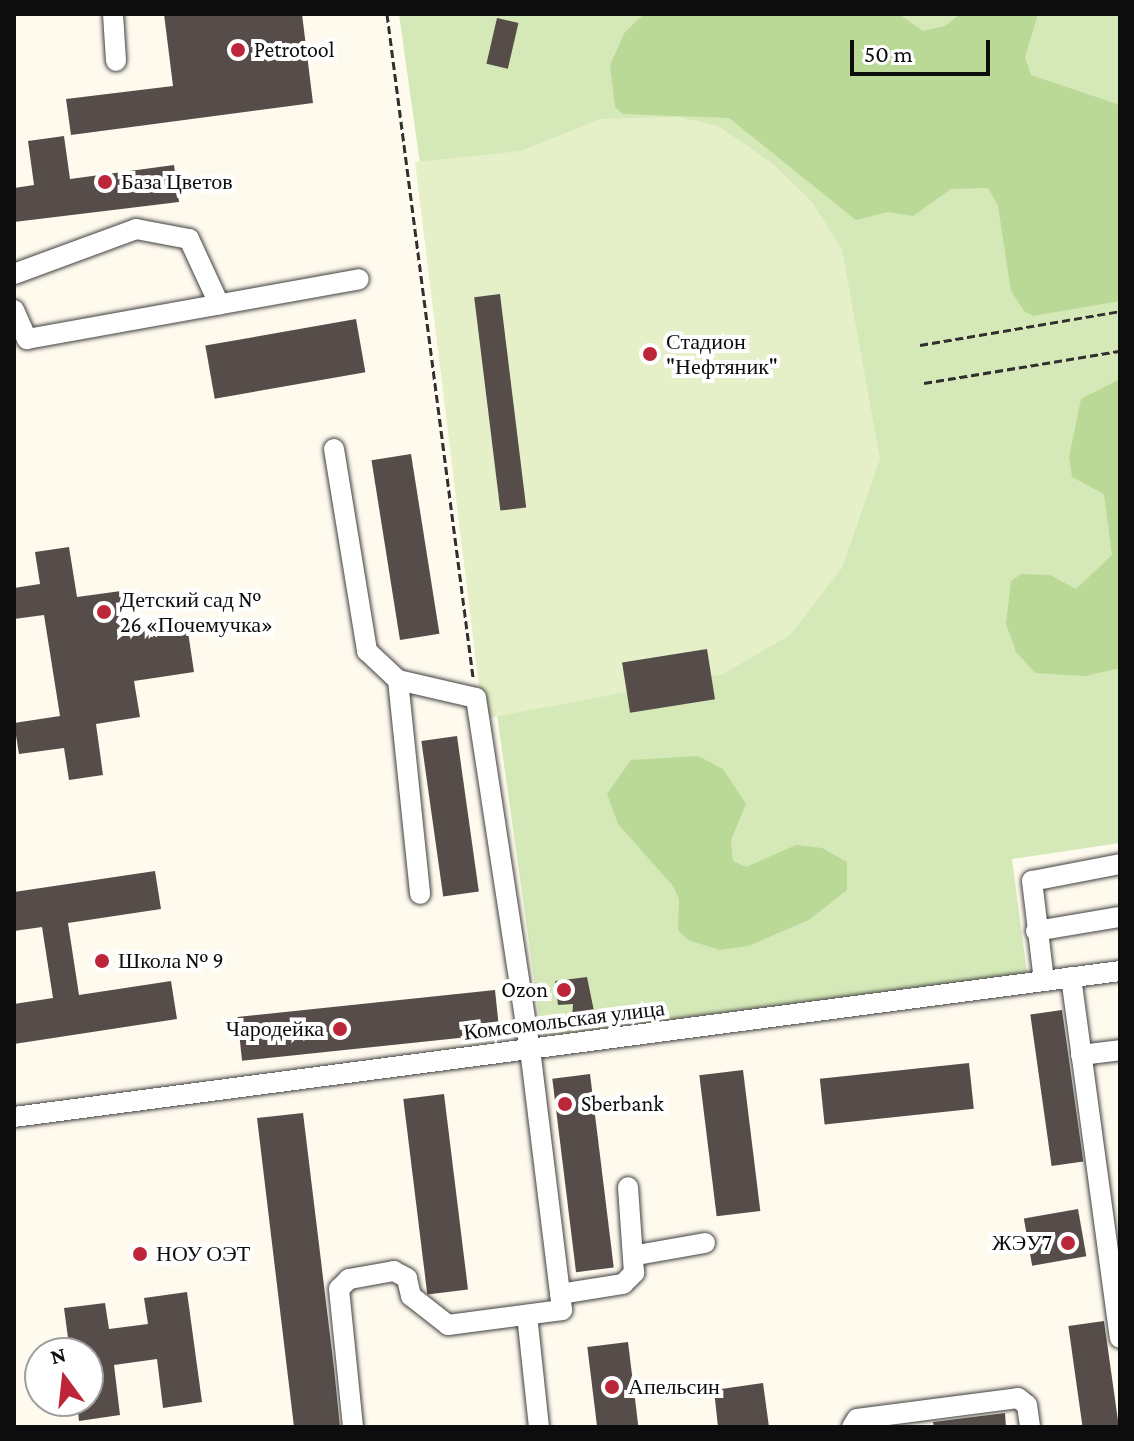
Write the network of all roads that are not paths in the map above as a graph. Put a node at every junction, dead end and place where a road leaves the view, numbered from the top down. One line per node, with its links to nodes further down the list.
1 (113, 14): 2 (street)
2 (116, 61)
3 (14, 274): 5 (street)
4 (359, 279): 5 (street)
5 (219, 304): 6 (street)
6 (14, 310)
7 (334, 449): 8 (street)
8 (398, 680): 10 (street); 16 (street)
9 (1120, 864): 12 (street)
10 (420, 894)
11 (1120, 917): 12 (street)
12 (1036, 931): 15 (street)
13 (1120, 971): 14 (street, Комсомольская улица)
14 (1071, 977): 15 (street, Комсомольская улица); 18 (street)
15 (1044, 981): 16 (street, Комсомольская улица)
16 (530, 1049): 19 (street, Комсомольская улица); 23 (street)
17 (1120, 1050): 18 (street)
18 (1081, 1055): 25 (street)
19 (14, 1117)
20 (628, 1187): 22 (street)
21 (705, 1243): 22 (street)
22 (637, 1255): 23 (street)
23 (560, 1294): 24 (street)
24 (527, 1315): 26 (street); 27 (street)
25 (1120, 1338)
26 (353, 1427)
27 (539, 1427)
28 (852, 1427): 29 (street)
29 (1030, 1427)

